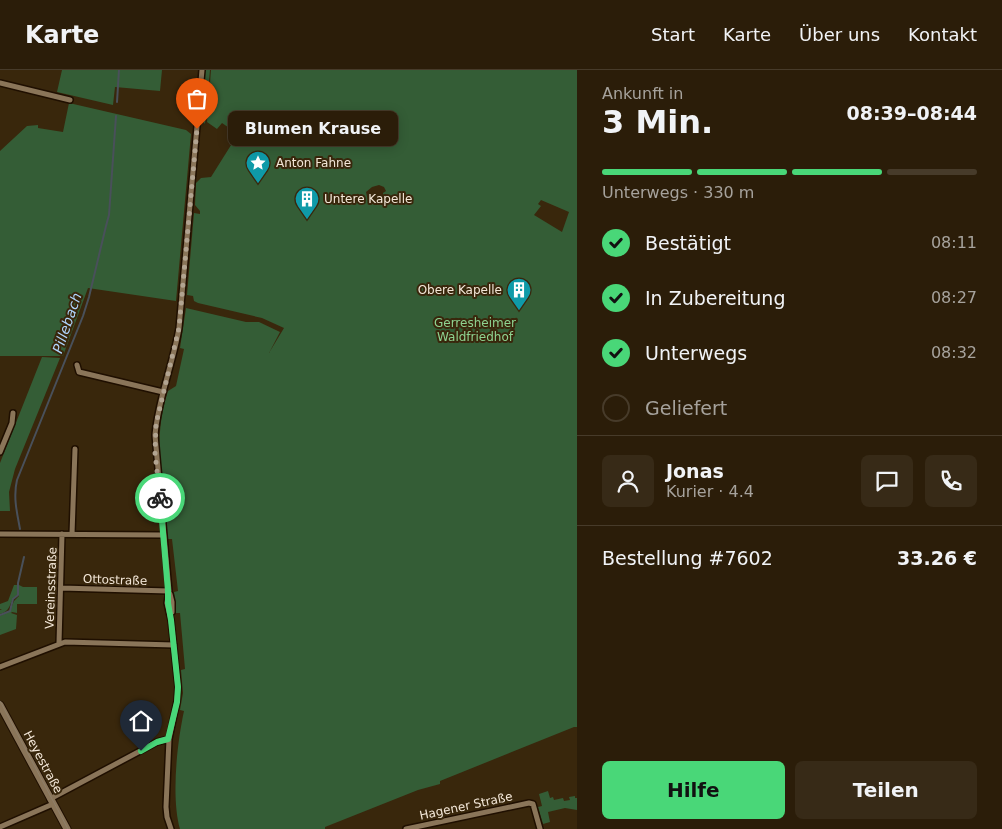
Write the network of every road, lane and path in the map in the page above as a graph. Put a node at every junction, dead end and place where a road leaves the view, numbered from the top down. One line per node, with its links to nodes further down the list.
1 (202, 70): 5 (street)
2 (0, 83): 3 (street)
3 (70, 100)
4 (77, 366): 5 (street)
5 (163, 392): 12 (street)
6 (13, 413): 8 (street)
7 (74, 449): 11 (street)
8 (0, 452)
9 (0, 534): 10 (street)
10 (62, 534): 11 (street); 13 (street, Vereinsstraße)
11 (72, 534): 12 (street)
12 (163, 535): 14 (street)
13 (62, 588): 14 (street, Ottostraße); 15 (street, Vereinsstraße)
14 (168, 591): 16 (street)
15 (59, 643): 16 (street); 17 (street)
16 (174, 645): 19 (street)
17 (0, 667)
18 (0, 705): 20 (street, Heyestraße)
19 (168, 739): 20 (street); 23 (street)
20 (52, 802): 21 (street); 22 (street, Heyestraße)
21 (0, 826)
22 (66, 829)
23 (171, 829)
24 (406, 829): 25 (street, Hagener Straße)
25 (540, 829)

